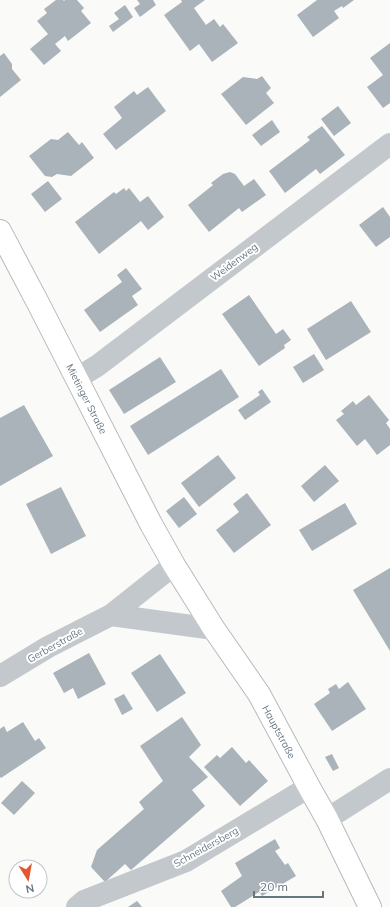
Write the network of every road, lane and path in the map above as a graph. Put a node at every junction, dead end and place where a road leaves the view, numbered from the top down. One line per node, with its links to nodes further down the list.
1 (390, 144): 3 (street, Weidenweg)
2 (0, 232): 3 (main road, Mietinger Straße)
3 (77, 378): 4 (main road, Mietinger Straße)
4 (174, 565): 5 (street, Gerberstraße); 6 (main road, Hauptstraße)
5 (111, 615): 6 (street); 7 (street, Gerberstraße)
6 (214, 629): 9 (main road, Hauptstraße)
7 (0, 676)
8 (390, 779): 10 (street)
9 (309, 787): 10 (main road, Hauptstraße); 11 (street, Schneidersberg)
10 (327, 819): 12 (main road, Hauptstraße)
11 (77, 907)
12 (370, 907)

